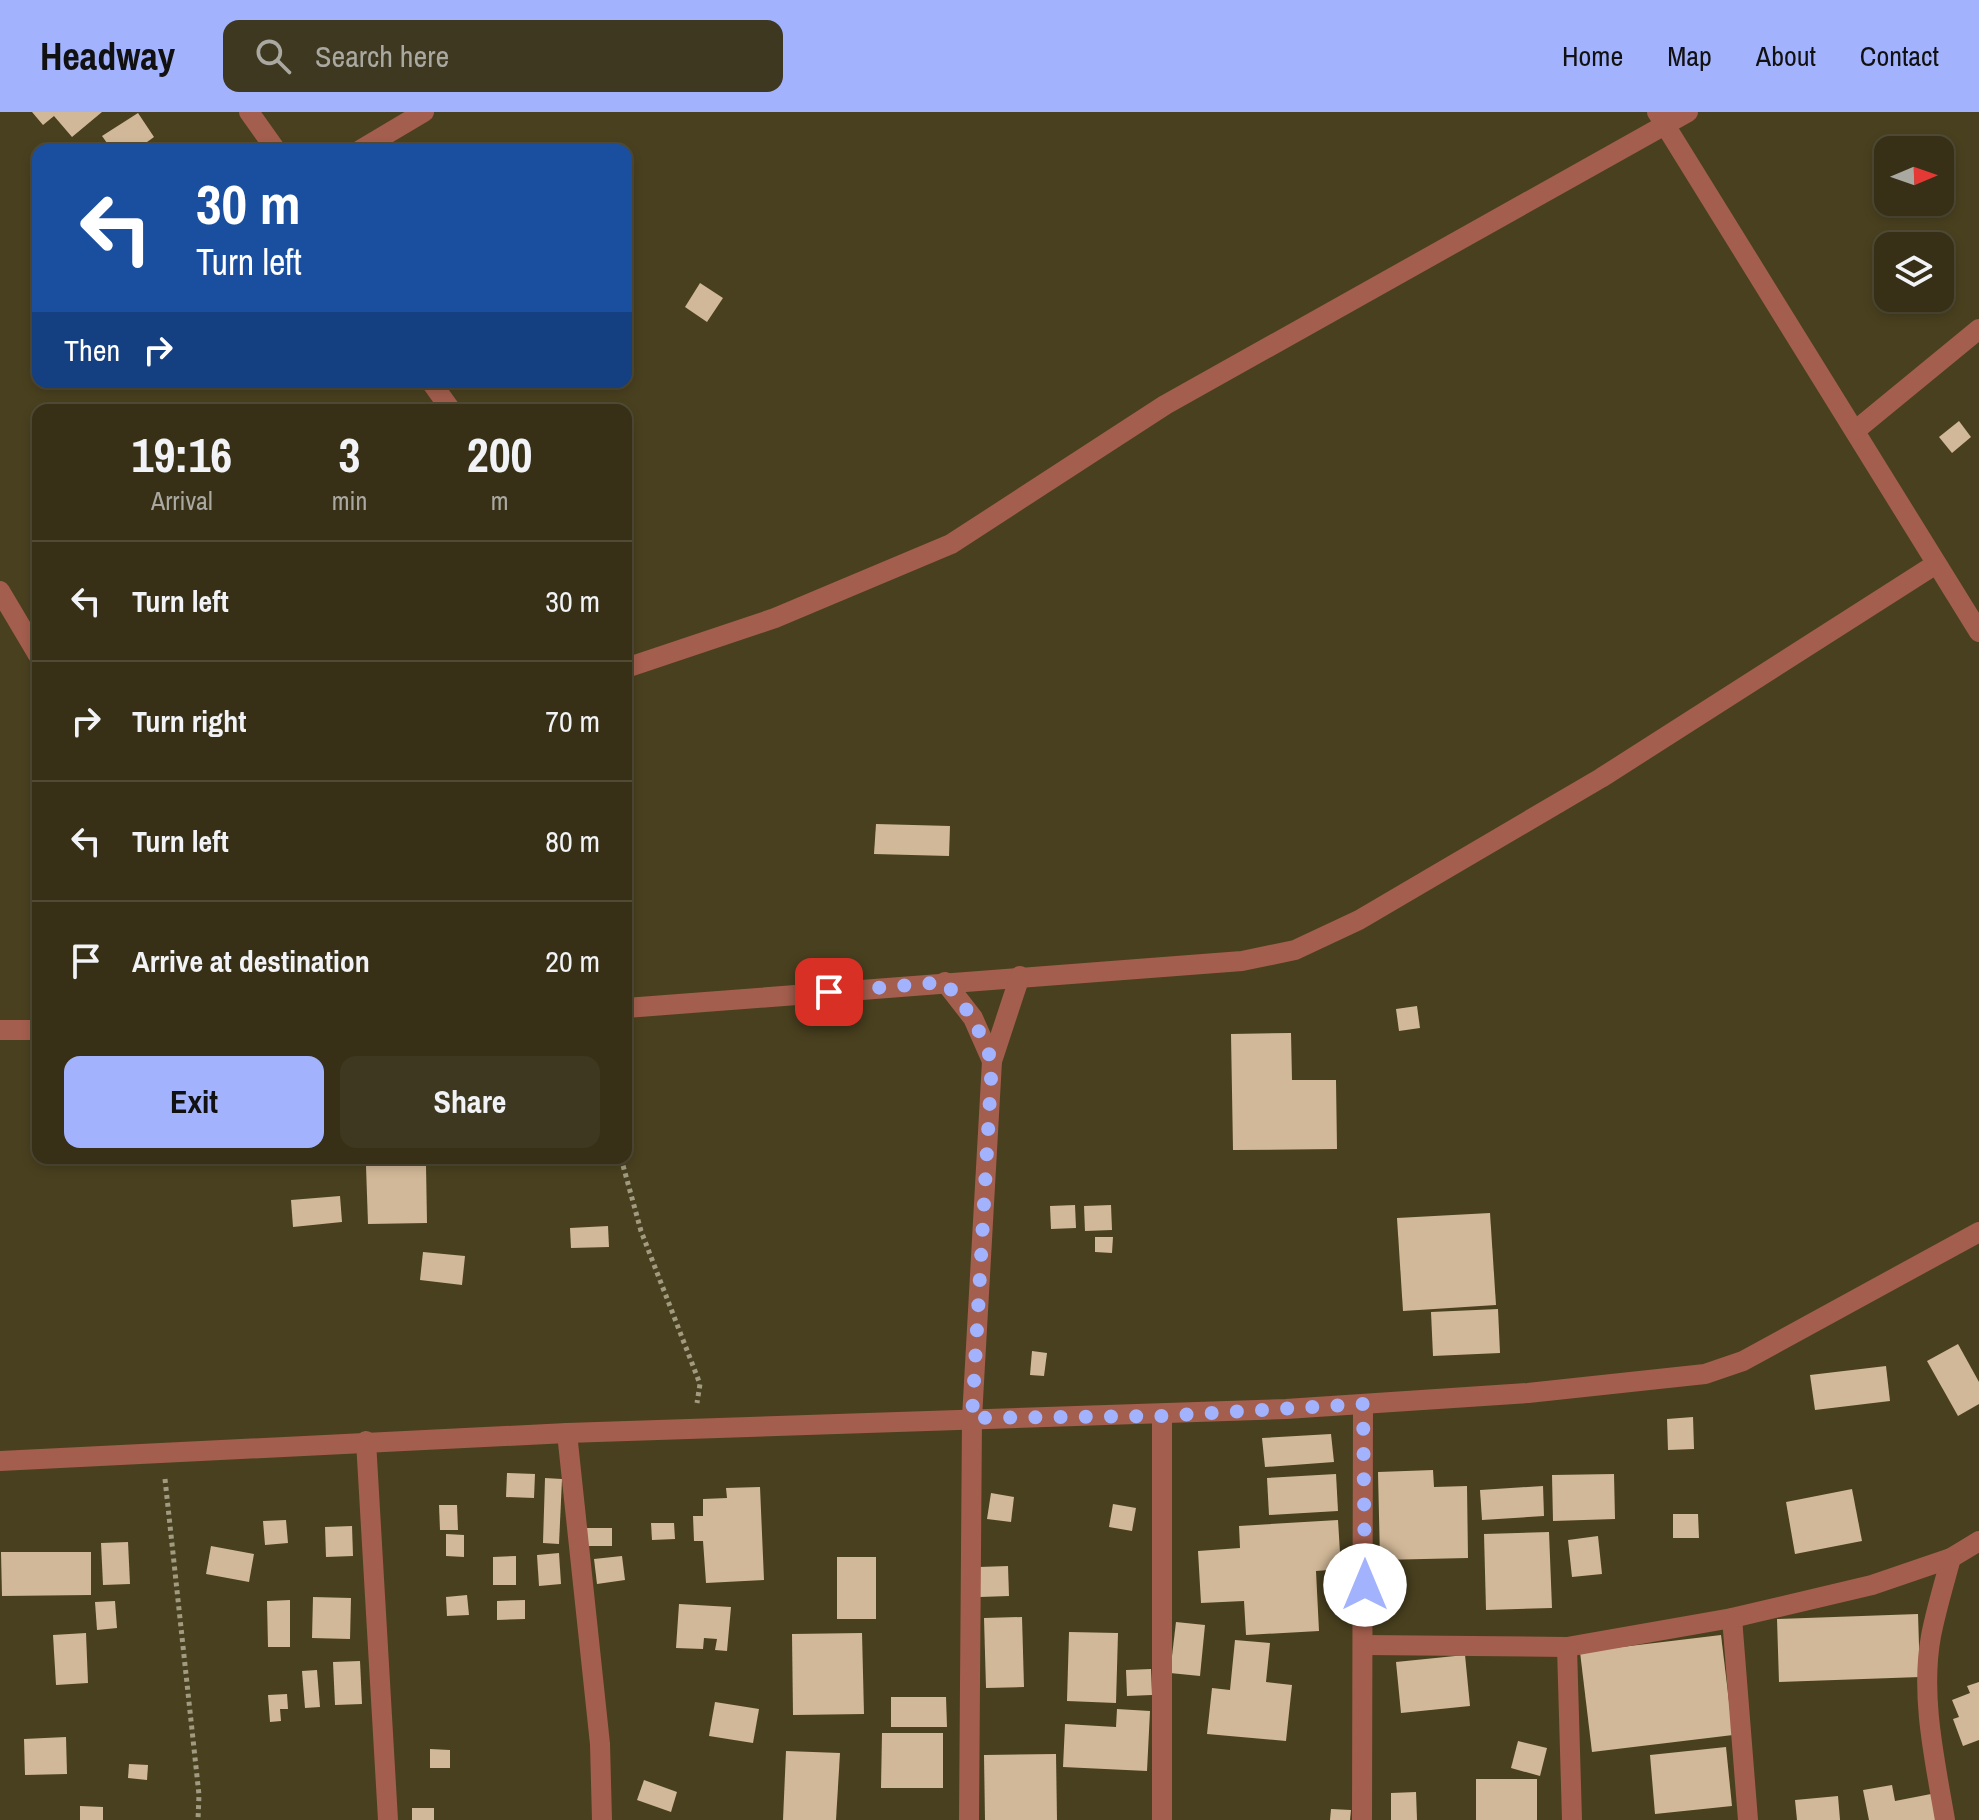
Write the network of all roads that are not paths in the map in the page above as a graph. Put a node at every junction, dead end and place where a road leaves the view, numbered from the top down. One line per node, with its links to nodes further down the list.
1 (249, 112): 5 (street)
2 (424, 112): 6 (street)
3 (1688, 112): 4 (street)
4 (1661, 118): 8 (street); 13 (street)
5 (272, 144)
6 (370, 144)
7 (1979, 329): 8 (street)
8 (1856, 430): 9 (street)
9 (1936, 564): 11 (street); 14 (street)
10 (0, 591): 12 (street)
11 (1979, 632)
12 (32, 645)
13 (632, 666)
14 (1020, 976): 15 (street); 19 (street)
15 (945, 982): 16 (street); 19 (street)
16 (632, 1008)
17 (0, 1030): 18 (street)
18 (32, 1030)
19 (992, 1061): 23 (street)
20 (1979, 1232): 21 (street)
21 (1363, 1404): 22 (street); 30 (street)
22 (1162, 1416): 23 (street); 35 (street)
23 (972, 1418): 24 (street); 34 (street)
24 (567, 1433): 25 (street); 33 (street)
25 (366, 1441): 26 (street); 32 (street)
26 (0, 1461)
27 (1979, 1541): 28 (street)
28 (1951, 1558): 29 (street); 39 (street)
29 (1732, 1618): 31 (street); 38 (street)
30 (1365, 1645): 31 (street); 36 (street)
31 (1567, 1647): 37 (street)
32 (388, 1820)
33 (602, 1820)
34 (969, 1820)
35 (1162, 1820)
36 (1362, 1820)
37 (1572, 1820)
38 (1748, 1820)
39 (1945, 1820)

